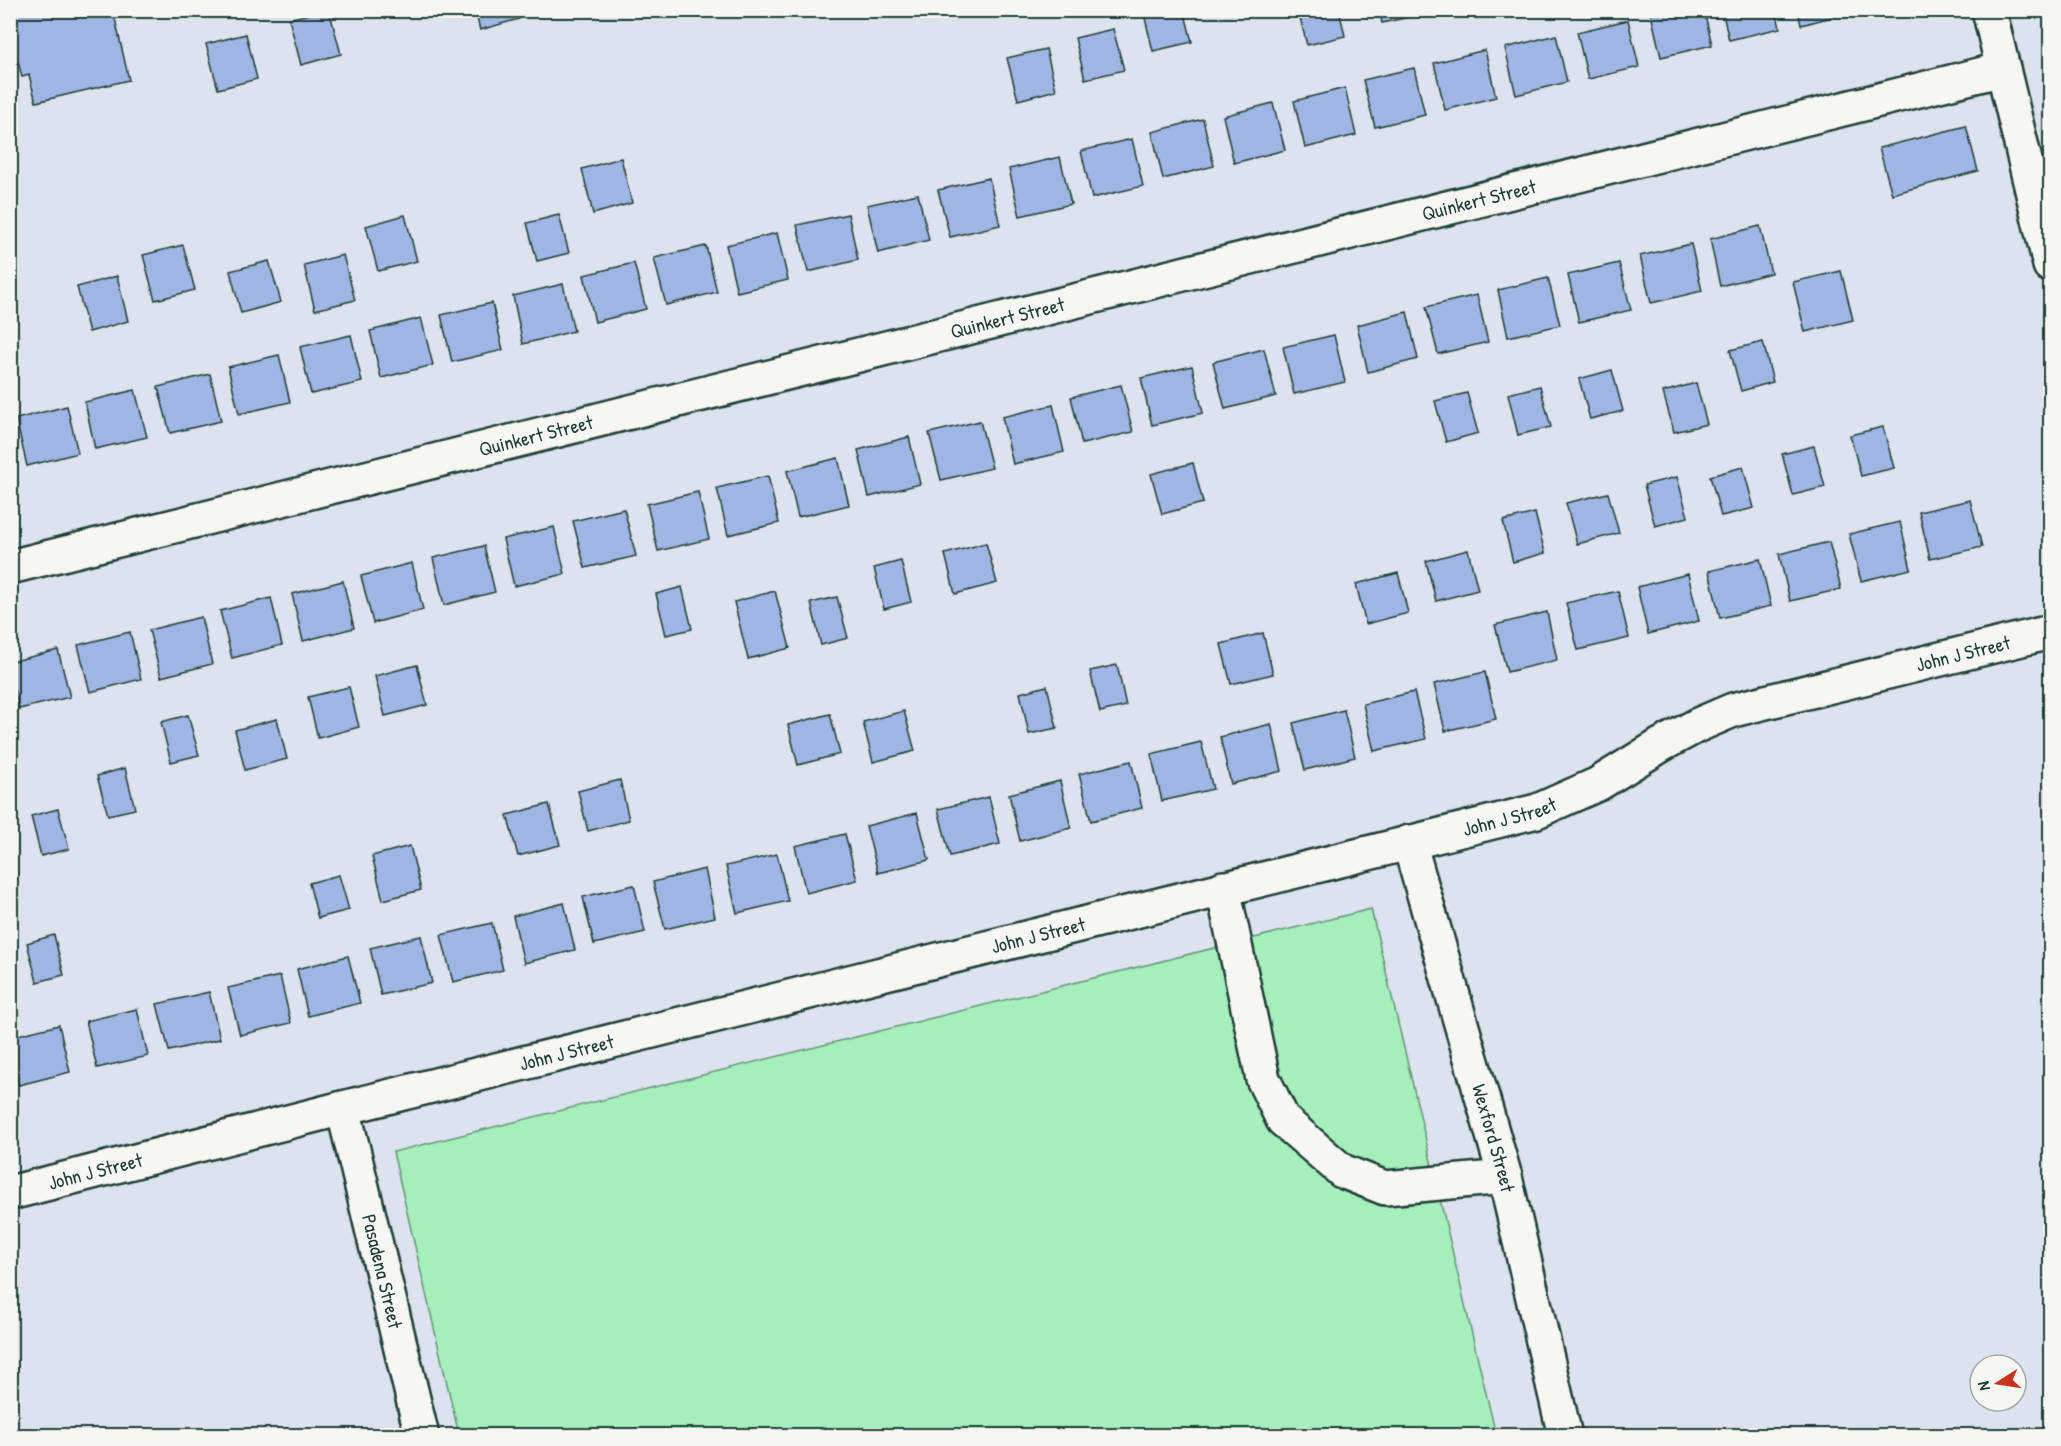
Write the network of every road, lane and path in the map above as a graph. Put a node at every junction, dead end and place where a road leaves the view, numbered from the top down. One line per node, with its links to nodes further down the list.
1 (1989, 10): 2 (street)
2 (2003, 69): 3 (street); 4 (street, Quinkert Street)
3 (2050, 266)
4 (10, 567)
5 (2050, 632): 6 (street, John J Street)
6 (1409, 842): 7 (street, John J Street); 9 (street, Wexford Street)
7 (1223, 888): 8 (street, John J Street); 9 (street)
8 (343, 1108): 10 (street, John J Street); 11 (street, Pasadena Street)
9 (1505, 1177): 12 (street, Wexford Street)
10 (10, 1193)
11 (422, 1436)
12 (1565, 1436)

